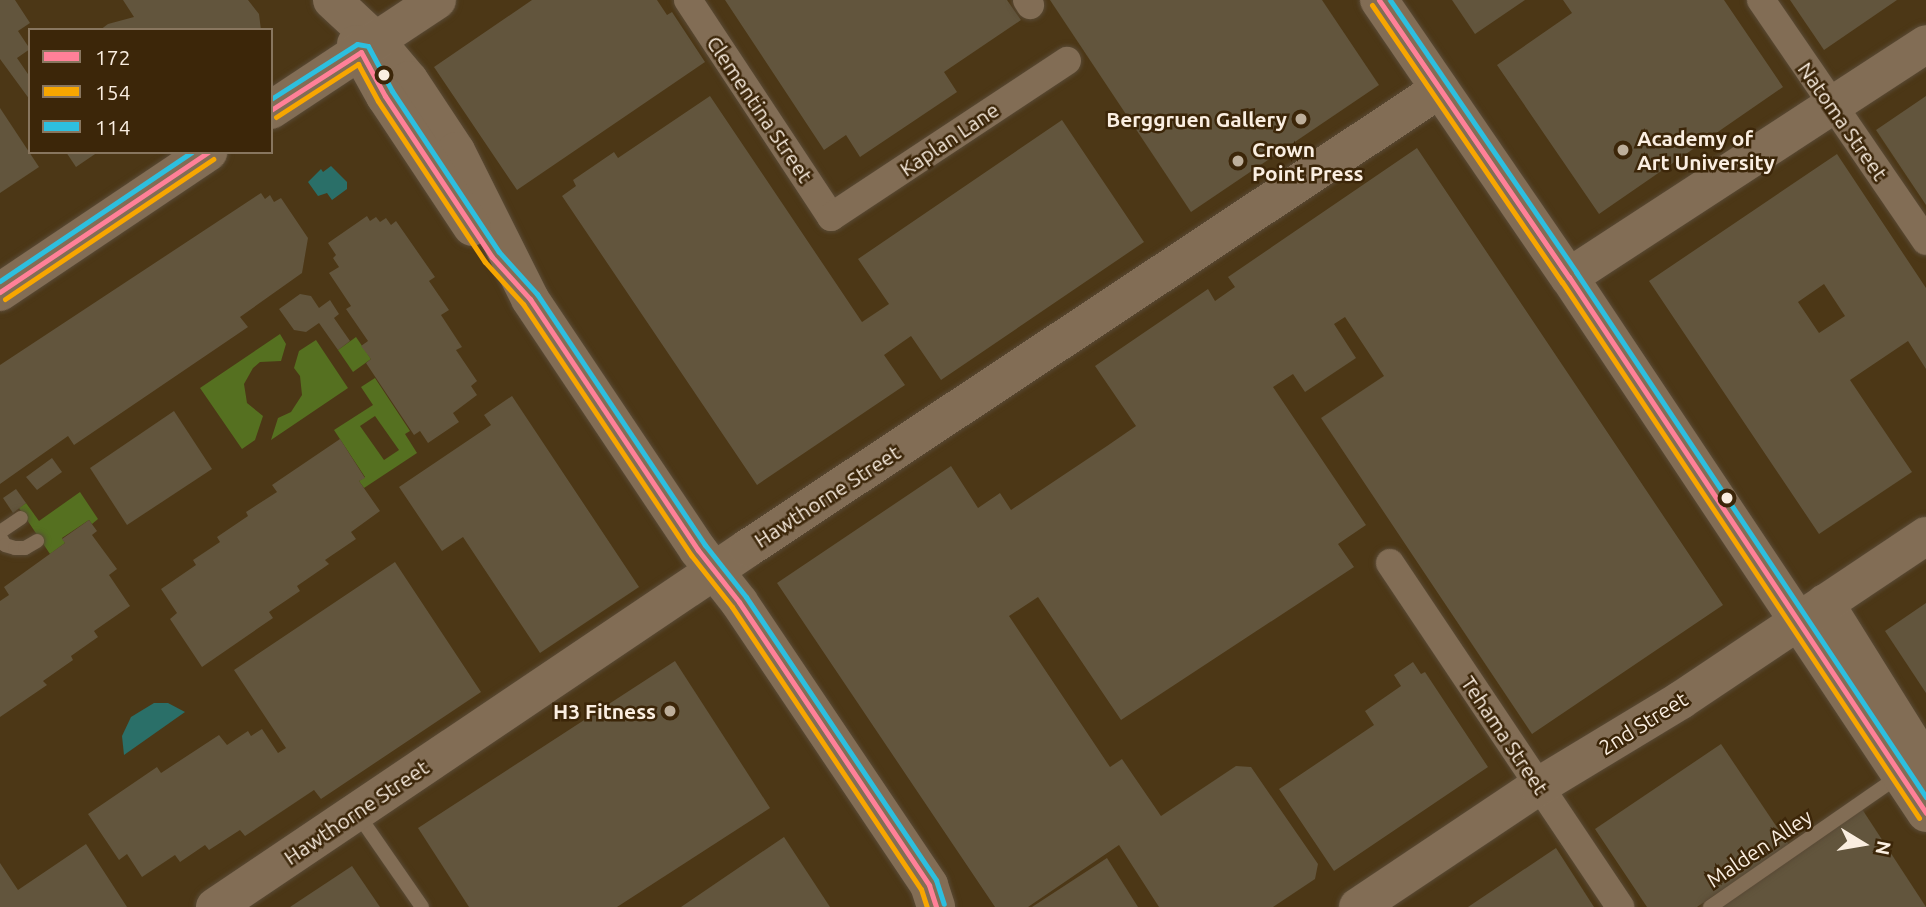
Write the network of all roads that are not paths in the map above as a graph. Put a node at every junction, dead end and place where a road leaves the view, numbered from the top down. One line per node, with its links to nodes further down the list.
1 (332, 0): 7 (main road)
2 (437, 0): 7 (main road)
3 (688, 0): 13 (street, Clementina Street)
4 (1379, 0): 9 (main road)
5 (1761, 0): 10 (street, Natoma Street)
6 (1926, 44): 10 (main road)
7 (368, 46): 11 (main road); 22 (main road)
8 (1067, 61): 13 (street, Kaplan Lane)
9 (1440, 89): 15 (main road); 22 (main road, Hawthorne Street)
10 (1832, 107): 14 (street, Natoma Street); 15 (main road)
11 (273, 109)
12 (205, 154): 16 (main road)
13 (831, 217)
14 (1926, 241)
15 (1569, 277): 23 (main road)
16 (0, 292)
17 (21, 518): 18 (lane)
18 (0, 534): 20 (lane)
19 (1926, 536): 23 (main road, 2nd Street)
20 (37, 541)
21 (1390, 564): 25 (street, Tehama Street)
22 (715, 571): 26 (main road, Hawthorne Street); 28 (main road)
23 (1812, 612): 24 (main road); 25 (main road, 2nd Street)
24 (1913, 770): 27 (main road); 33 (lane, Malden Alley)
25 (1539, 786): 31 (main road, 2nd Street); 32 (street, Tehama Street)
26 (357, 812): 29 (main road, Hawthorne Street); 30 (lane)
27 (1926, 813)
28 (940, 900)
29 (215, 907)
30 (422, 907)
31 (1358, 907)
32 (1620, 907)
33 (1710, 907)

